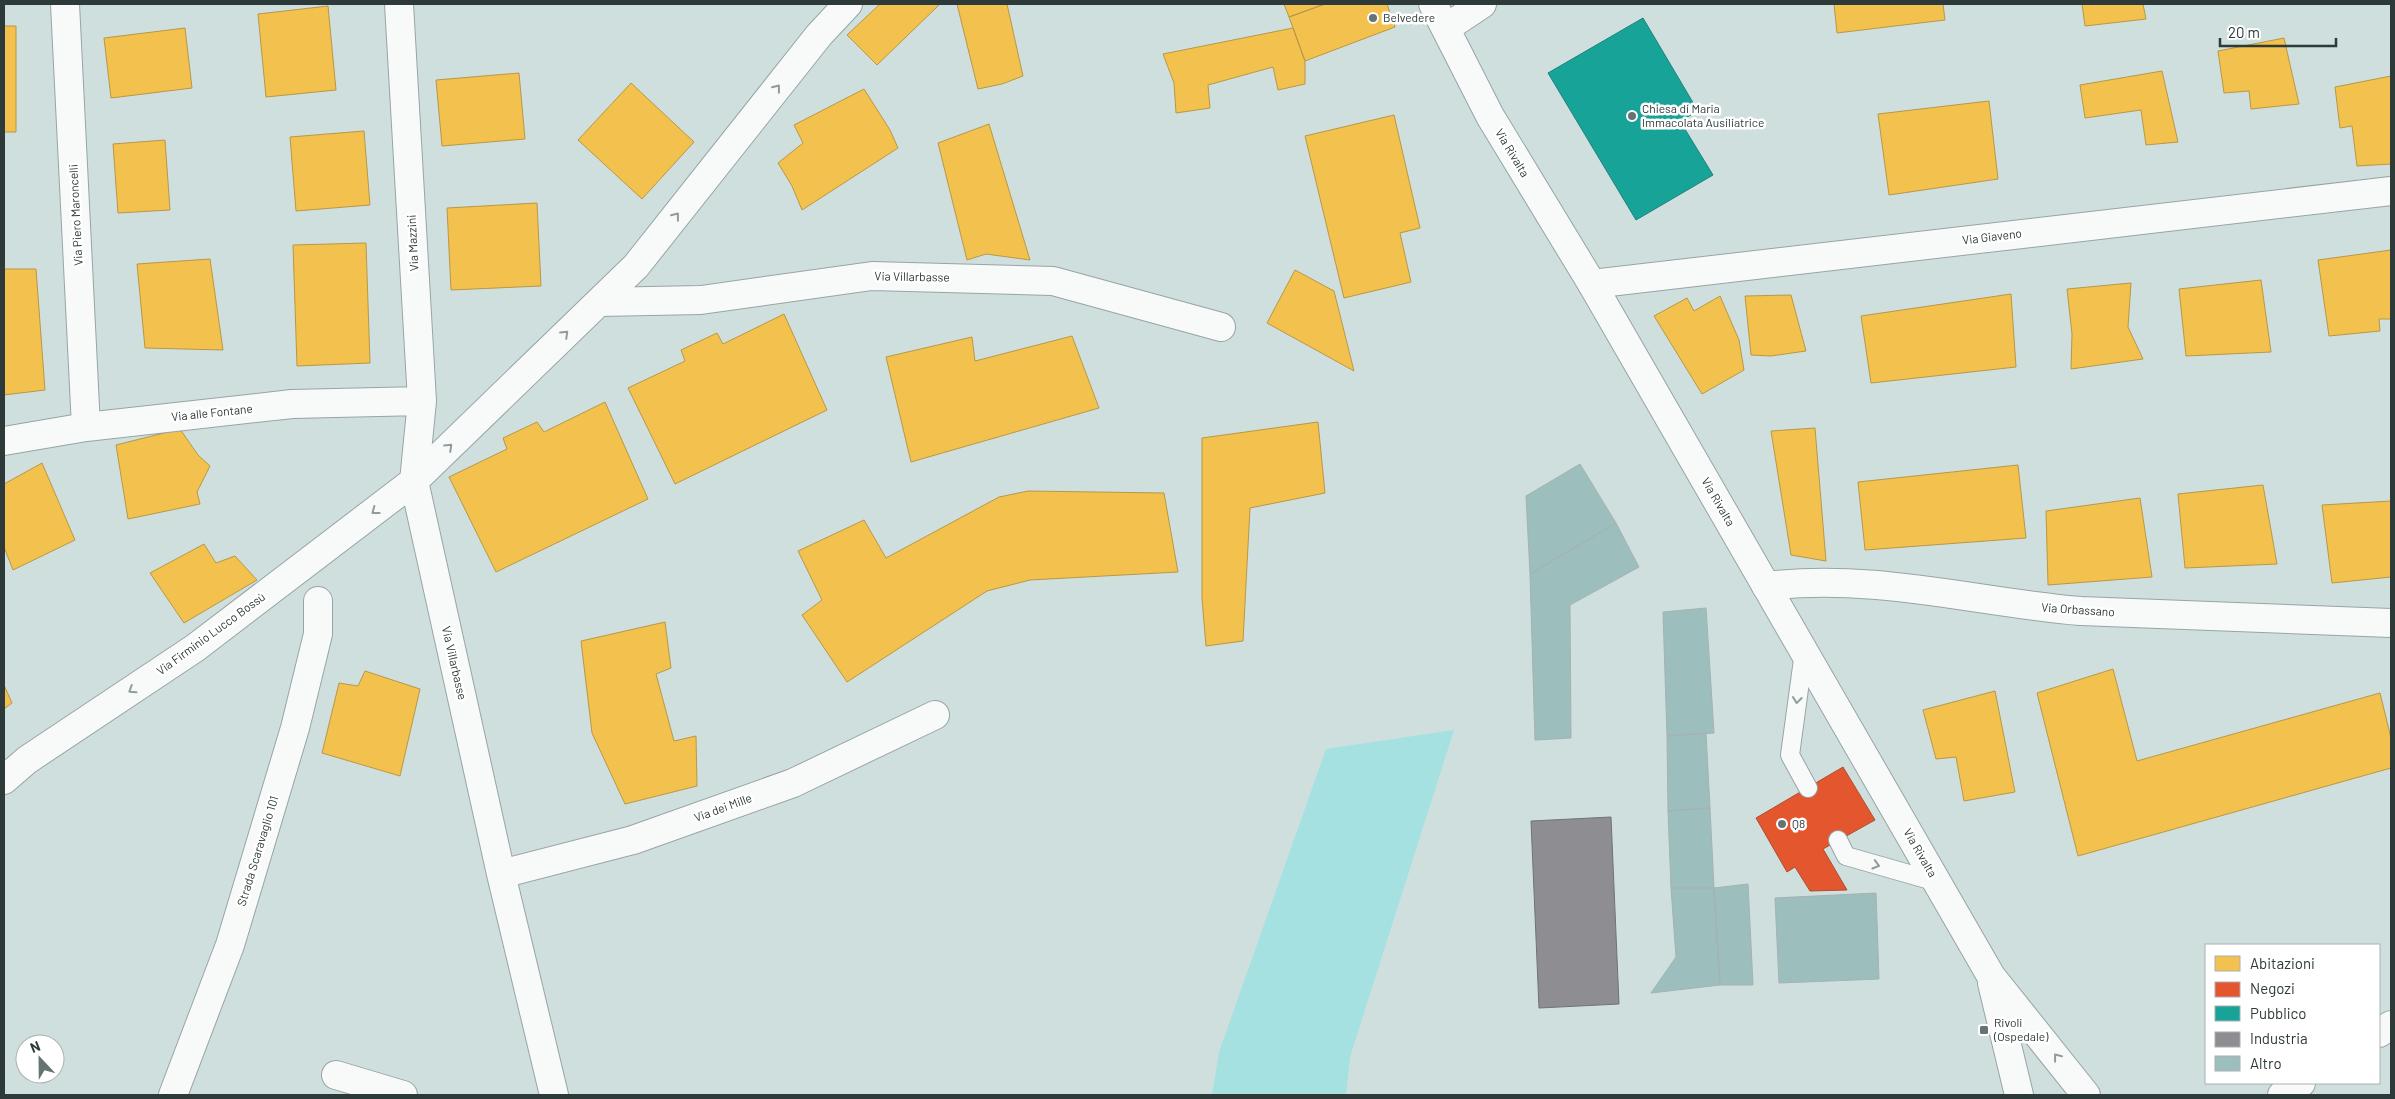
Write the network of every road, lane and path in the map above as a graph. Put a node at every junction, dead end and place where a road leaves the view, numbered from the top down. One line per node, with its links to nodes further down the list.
1 (65, 4): 12 (street, Via Piero Maroncelli)
2 (399, 4): 11 (street, Via Mazzini)
3 (848, 4): 9 (street, one-way to 3)
4 (1433, 4): 6 (street, Via Rivalta)
5 (1482, 4): 6 (street)
6 (1446, 28): 8 (street, Via Rivalta)
7 (2391, 191): 8 (street, Via Giaveno)
8 (1592, 284): 15 (street, Via Rivalta)
9 (599, 302): 10 (street, Via Villarbasse); 14 (street, one-way to 9)
10 (1221, 327)
11 (422, 401): 12 (street, Via alle Fontane); 14 (street, Via Mazzini)
12 (86, 427): 13 (street, Via alle Fontane)
13 (4, 441)
14 (414, 481): 20 (street, Via Firminio Lucco Bossù, one-way to 20); 23 (street, Via Villarbasse)
15 (1766, 586): 17 (street, Via Orbassano); 18 (street, Via Rivalta)
16 (318, 601): 30 (street, Strada Scaravaglio 101)
17 (2391, 623)
18 (1804, 651): 21 (lane, one-way to 21); 24 (street, Via Rivalta)
19 (935, 715): 23 (street, Via dei Mille)
20 (4, 780)
21 (1808, 788)
22 (1838, 840): 24 (lane, one-way to 24)
23 (501, 874): 32 (street, Via Villarbasse)
24 (1936, 882): 25 (street, Via Rivalta)
25 (1991, 976): 33 (street, Via Rivalta); 34 (street, Via Rivalta, one-way to 25)
26 (2391, 1025): 27 (street)
27 (2380, 1032)
28 (336, 1075): 31 (street)
29 (2299, 1084): 35 (street)
30 (173, 1095)
31 (403, 1095)
32 (554, 1095)
33 (2019, 1095)
34 (2086, 1095)
35 (2282, 1095)

